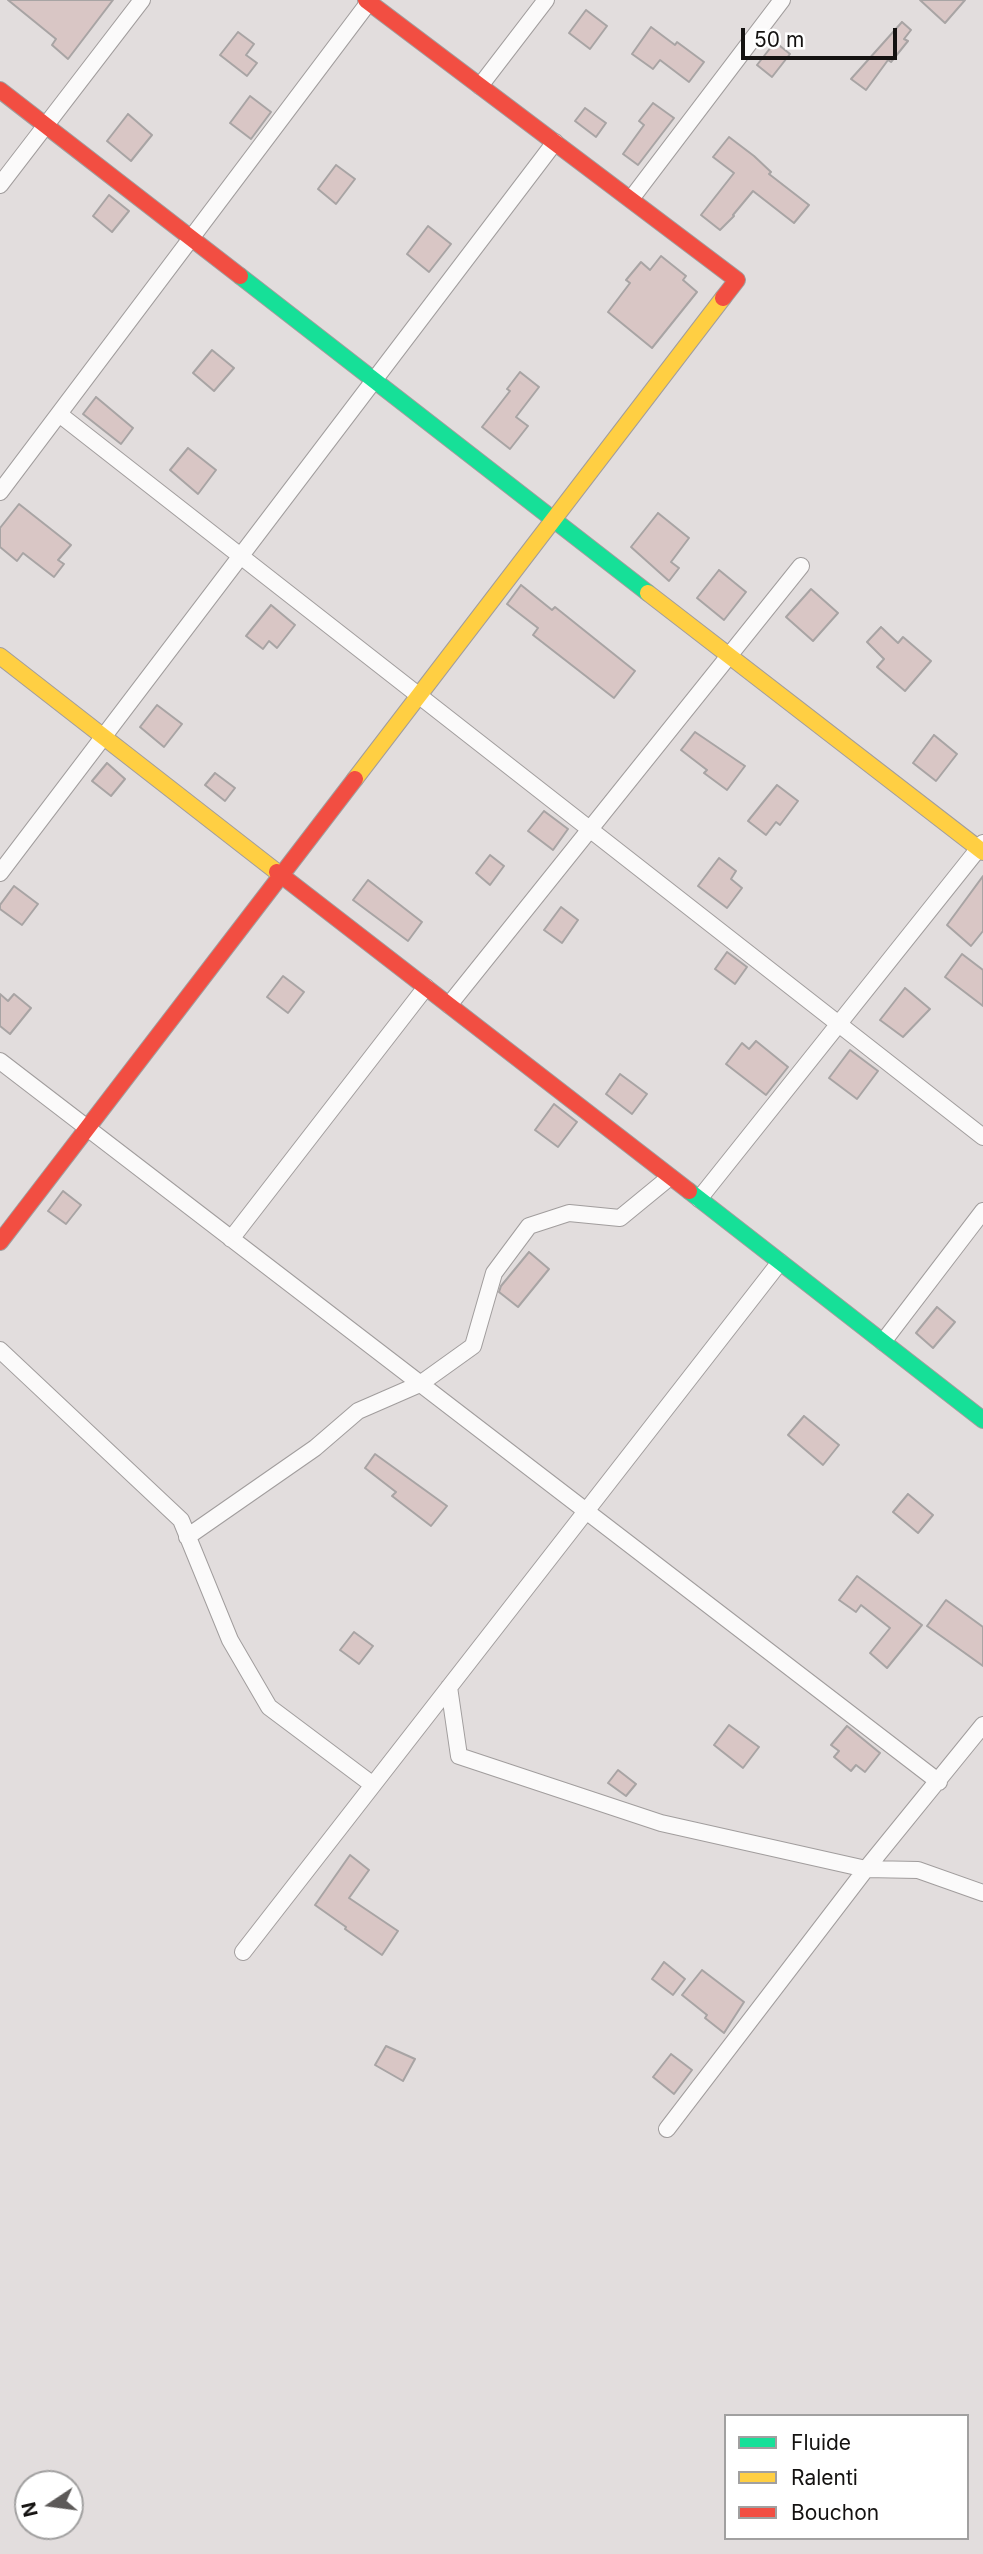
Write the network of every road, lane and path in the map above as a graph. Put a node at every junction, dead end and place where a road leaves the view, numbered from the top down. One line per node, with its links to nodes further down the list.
1 (142, 0): 7 (street)
2 (547, 0): 5 (street)
3 (782, 0): 10 (street)
4 (367, 1): 5 (street); 11 (street)
5 (480, 86): 8 (street)
6 (0, 90): 7 (street)
7 (46, 126): 9 (street); 11 (street)
8 (555, 142): 10 (street); 12 (street)
9 (0, 185)
10 (631, 200): 15 (street)
11 (191, 238): 12 (street); 13 (street)
12 (374, 380): 15 (street); 16 (street)
13 (58, 414): 14 (street); 16 (street)
14 (0, 492)
15 (554, 519): 19 (street); 20 (street)
16 (240, 556): 20 (street); 21 (street)
17 (801, 566): 19 (street)
18 (0, 656): 21 (street)
19 (729, 656): 22 (street); 23 (street)
20 (419, 695): 22 (street); 25 (street)
21 (103, 737): 24 (street); 25 (street)
22 (590, 830): 27 (street); 28 (street)
23 (981, 848): 28 (street)
24 (0, 873)
25 (281, 875): 26 (street); 30 (street)
26 (426, 987): 27 (street); 35 (street)
27 (449, 1005): 32 (street)
28 (839, 1024): 31 (street); 33 (street)
29 (0, 1061): 30 (street)
30 (87, 1128): 35 (street); 36 (street)
31 (983, 1137)
32 (670, 1177): 33 (street); 40 (street)
33 (699, 1199): 37 (street)
34 (983, 1211): 38 (street)
35 (231, 1239): 40 (street)
36 (0, 1242)
37 (780, 1262): 38 (street); 42 (street)
38 (883, 1342): 41 (street)
39 (0, 1350): 43 (street)
40 (420, 1384): 42 (street); 43 (street)
41 (983, 1420)
42 (586, 1511): 44 (street); 46 (street)
43 (187, 1536): 47 (street)
44 (449, 1687): 47 (street); 48 (street)
45 (983, 1725): 46 (street)
46 (939, 1782): 48 (street)
47 (373, 1785): 50 (street)
48 (866, 1869): 49 (street); 51 (street)
49 (983, 1893)
50 (243, 1952)
51 (667, 2129)

